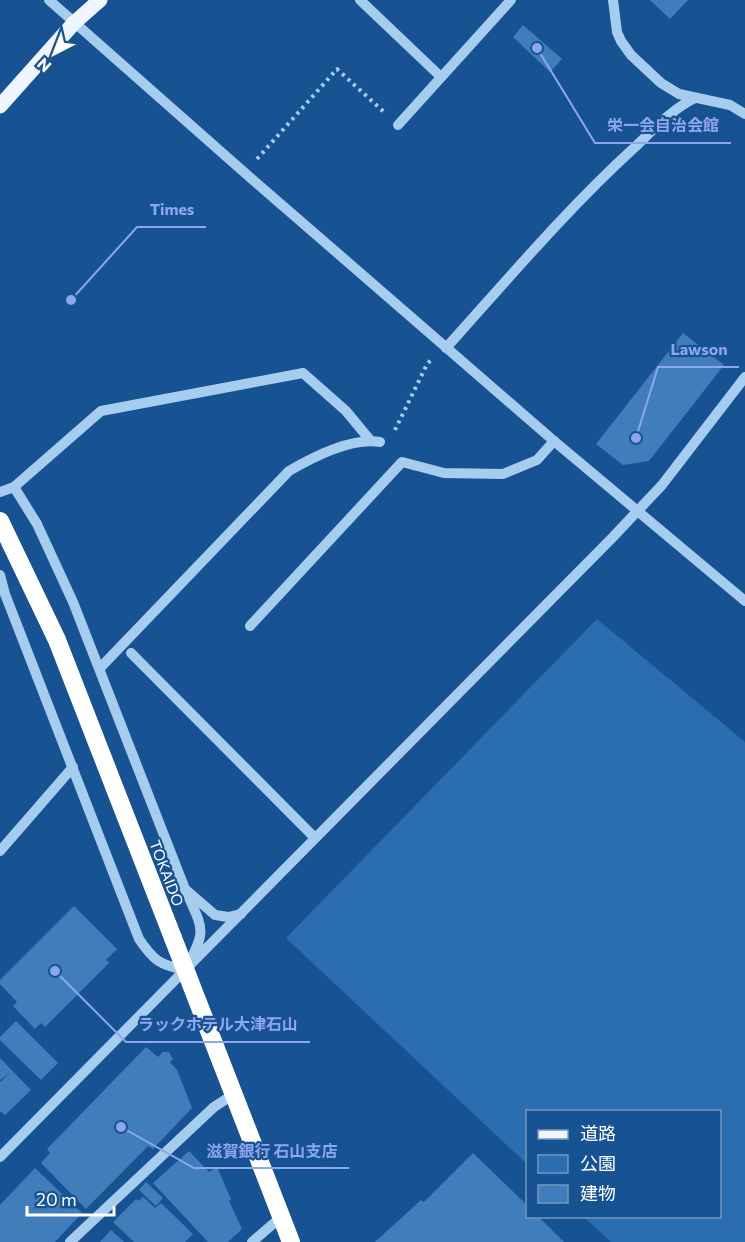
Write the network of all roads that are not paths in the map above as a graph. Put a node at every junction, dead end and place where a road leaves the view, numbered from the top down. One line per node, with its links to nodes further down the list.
1 (49, 0): 6 (street)
2 (100, 0): 6 (main road)
3 (360, 0): 7 (street)
4 (511, 0): 7 (street)
5 (613, 0): 9 (street)
6 (74, 23): 8 (main road); 12 (street)
7 (441, 77): 11 (street)
8 (2, 98)
9 (695, 98): 10 (street); 12 (street)
10 (745, 114)
11 (398, 125)
12 (446, 348): 14 (street)
13 (745, 377): 17 (street)
14 (554, 441): 17 (street); 21 (street)
15 (14, 487): 16 (street); 23 (street); 23 (street)
16 (0, 492)
17 (637, 511): 20 (street); 25 (street)
18 (0, 521): 29 (highway, TOKAIDO, bridge)
19 (0, 575): 24 (street)
20 (745, 601)
21 (250, 626)
22 (131, 653): 25 (street)
23 (100, 668): 27 (street)
24 (73, 767): 26 (street); 29 (street)
25 (315, 838): 28 (street)
26 (0, 851)
27 (185, 889): 28 (street); 29 (street)
28 (242, 914): 29 (street)
29 (185, 970): 30 (highway, TOKAIDO); 31 (street)
30 (234, 1094): 32 (highway, TOKAIDO); 33 (street)
31 (0, 1157)
32 (281, 1217): 34 (street); 35 (highway, TOKAIDO)
33 (70, 1242)
34 (252, 1242)
35 (291, 1242)

